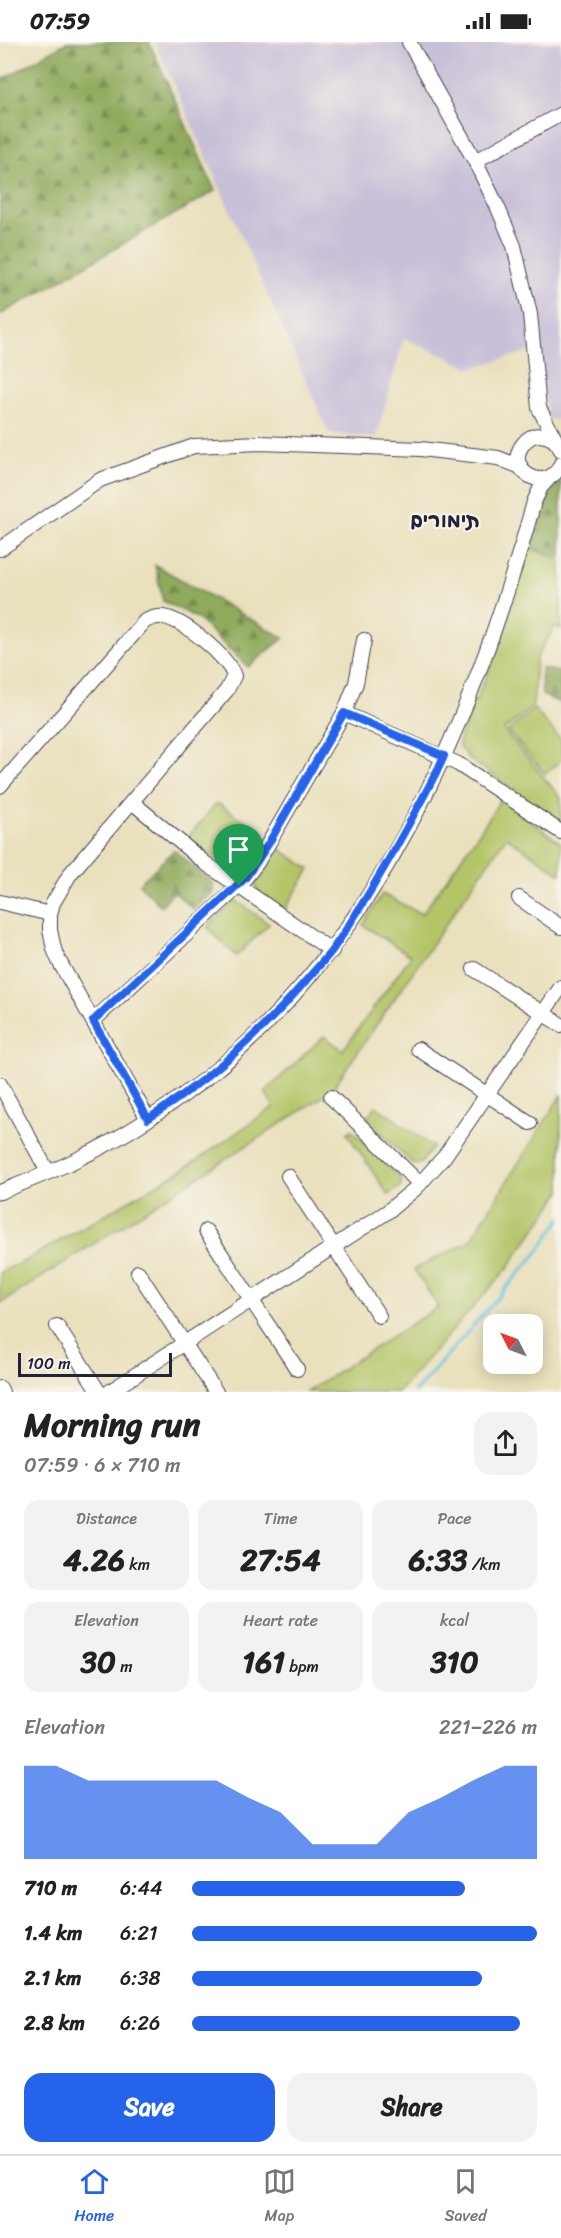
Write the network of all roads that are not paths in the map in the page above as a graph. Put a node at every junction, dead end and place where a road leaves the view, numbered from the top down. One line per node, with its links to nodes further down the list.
1 (409, 42): 3 (street)
2 (561, 114): 3 (street)
3 (475, 161): 4 (street)
4 (539, 408): 5 (street); 6 (street)
5 (525, 442): 6 (street); 7 (street); 8 (street)
6 (559, 446)
7 (488, 456): 8 (street); 11 (street)
8 (523, 470): 9 (street); 10 (street)
9 (558, 470): 10 (street)
10 (534, 502): 14 (street)
11 (0, 549)
12 (364, 640): 13 (street)
13 (344, 713): 14 (street); 18 (street)
14 (444, 756): 17 (street); 23 (street)
15 (0, 786): 16 (street)
16 (132, 802): 18 (street); 21 (street)
17 (561, 832)
18 (239, 886): 23 (street); 27 (street)
19 (519, 898): 22 (street)
20 (0, 902): 21 (street)
21 (50, 914): 27 (street)
22 (561, 927)
23 (332, 951): 33 (street)
24 (474, 969): 26 (street)
25 (561, 987): 26 (street)
26 (543, 1013): 28 (street); 31 (street)
27 (93, 1021): 33 (street)
28 (561, 1025)
29 (418, 1049): 31 (street)
30 (0, 1084): 35 (street)
31 (487, 1095): 34 (street); 37 (street)
32 (331, 1097): 37 (street)
33 (148, 1119): 35 (street)
34 (530, 1123)
35 (48, 1172): 38 (street)
36 (288, 1176): 40 (street)
37 (420, 1184): 40 (street)
38 (0, 1192)
39 (206, 1231): 42 (street)
40 (334, 1246): 42 (street); 43 (street)
41 (138, 1272): 45 (street)
42 (251, 1300): 45 (street); 46 (street)
43 (379, 1316)
44 (57, 1326): 47 (street)
45 (184, 1343): 48 (street); 49 (street)
46 (297, 1369)
47 (99, 1392)
48 (109, 1392)
49 (216, 1392)

